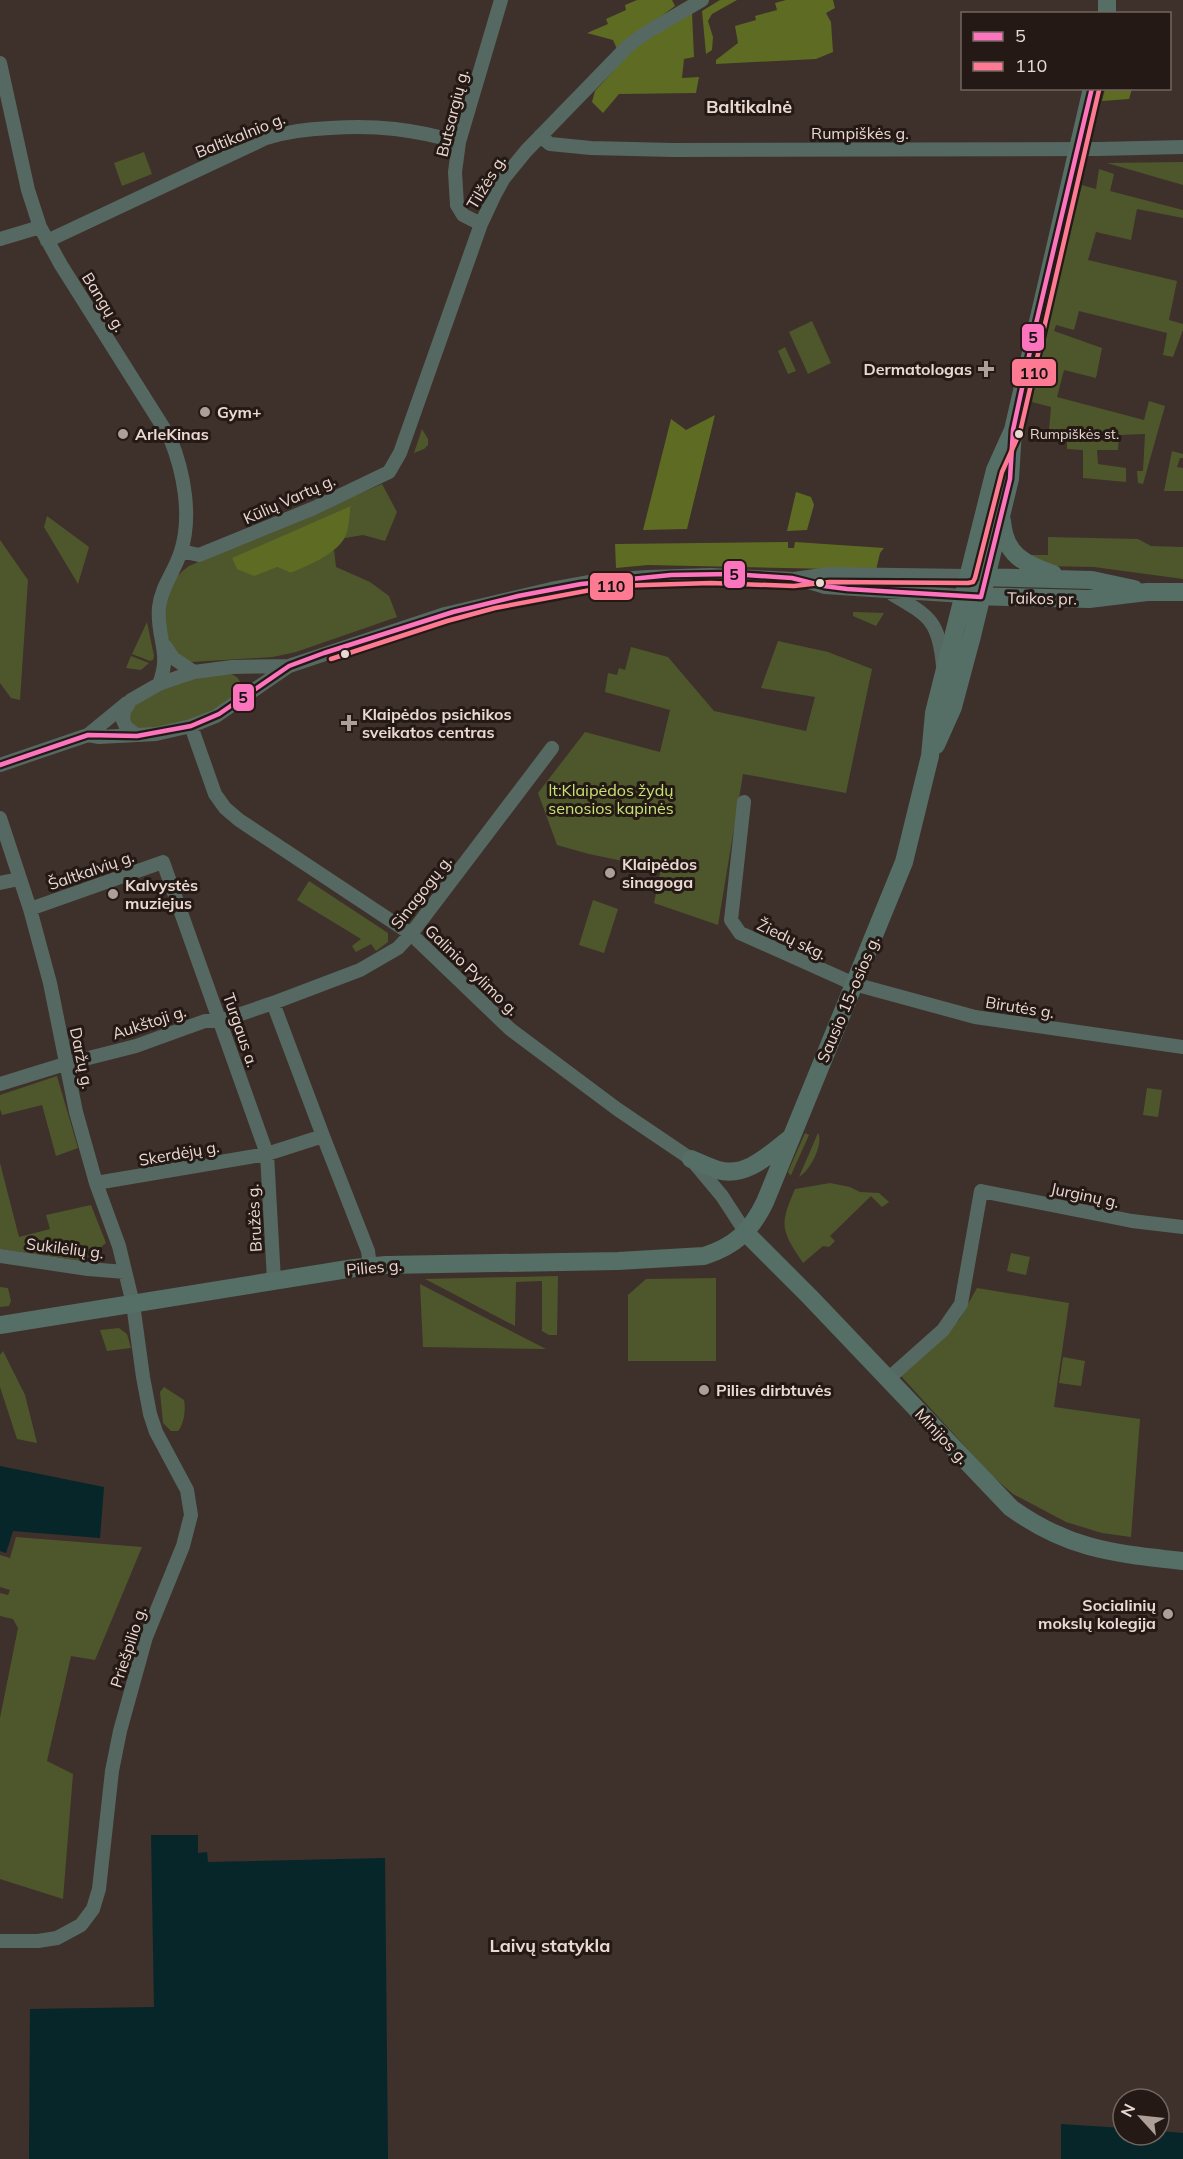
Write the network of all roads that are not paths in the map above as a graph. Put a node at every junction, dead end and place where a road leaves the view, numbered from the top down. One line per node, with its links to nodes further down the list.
1 (501, 0): 6 (street, Butsargių g.)
2 (702, 0): 5 (street, Tilžės g.)
3 (0, 63): 10 (street, Bangų g.)
4 (1092, 90): 8 (main road, Sausio 15-osios g.)
5 (540, 136): 8 (street, Rumpiškės g.); 9 (street, Tilžės g.)
6 (459, 142): 9 (street, Butsargių g.); 12 (street, Baltikalnio g.)
7 (1183, 147): 8 (street, Rumpiškės g.)
8 (1078, 149): 13 (main road, Sausio 15-osios g.)
9 (481, 224): 14 (street, Tilžės g.)
10 (40, 227): 11 (street); 12 (street, Bangų g.)
11 (0, 238)
12 (46, 241): 16 (street, Bangų g.)
13 (1013, 430): 15 (main road, Sausio 15-osios g.); 17 (main road, Sausio 15-osios g.)
14 (400, 453): 16 (street, Kūlių Vartų g.)
15 (1001, 514): 17 (main road, Sausio 15-osios g.); 19 (main road)
16 (181, 551): 24 (street)
17 (977, 577): 18 (street, Taikos pr.); 19 (main road, Taikos pr.); 23 (main road, Sausio 15-osios g.)
18 (794, 579): 20 (street, Taikos pr.); 25 (street, Taikos pr.)
19 (1066, 579): 21 (main road, Taikos pr.)
20 (887, 592): 23 (street, Taikos pr.); 28 (street)
21 (1148, 592): 22 (main road, Taikos pr.); 23 (main road, Taikos pr.)
22 (1183, 592)
23 (972, 597): 28 (main road, Sausio 15-osios g.); 36 (main road, Sausio 15-osios g.)
24 (162, 642): 27 (street); 29 (street)
25 (289, 666): 26 (street, Taikos pr.); 30 (street, Taikos pr.)
26 (232, 667): 27 (street, Taikos pr.); 30 (street)
27 (194, 672): 29 (street, Taikos pr.)
28 (944, 676): 36 (main road, Sausio 15-osios g.)
29 (159, 684): 31 (street, Taikos pr.)
30 (243, 698): 32 (street, Taikos pr.)
31 (131, 700): 33 (street, Taikos pr.); 34 (street)
32 (191, 726): 34 (street, Taikos pr.); 44 (street, Galinio Pylimo g.)
33 (88, 735): 34 (street, Taikos pr.); 37 (street)
34 (136, 735)
35 (552, 748): 44 (street, Sinagogų g.)
36 (930, 756): 45 (main road, Sausio 15-osios g.)
37 (0, 765)
38 (744, 802): 45 (street, Žiedų skg.)
39 (0, 818): 41 (street, Daržų g.)
40 (163, 862): 43 (street, Šaltkalvių g.); 48 (street, Turgaus a.)
41 (19, 879): 42 (street); 43 (street, Daržų g.)
42 (0, 883)
43 (30, 909): 50 (street, Daržų g.)
44 (411, 934): 46 (street, Sinagogų g.); 55 (street, Galinio Pylimo g.)
45 (854, 984): 49 (street, Birutės g.); 53 (main road, Sausio 15-osios g.)
46 (273, 1003): 48 (street, Sinagogų g.); 52 (street)
47 (205, 1021): 48 (street, Sinagogų g.); 50 (street, Aukštoji g.)
48 (220, 1021): 54 (street, Turgaus a.)
49 (1183, 1047)
50 (65, 1064): 51 (street, Aukštoji g.); 56 (street, Daržų g.)
51 (0, 1084)
52 (323, 1136): 54 (street); 60 (street)
53 (790, 1138): 55 (main road); 58 (main road, Sausio 15-osios g.)
54 (267, 1154): 56 (street, Skerdėjų g.); 62 (street, Bružės g.)
55 (692, 1159): 58 (street, Galinio Pylimo g.)
56 (96, 1183): 61 (street, Daržų g.)
57 (1183, 1227): 65 (street, Jurginų g.)
58 (746, 1233): 60 (main road, Pilies g.); 65 (main road, Minijos g.)
59 (0, 1256): 61 (street, Sukilėlių g.)
60 (370, 1266): 62 (main road, Pilies g.)
61 (125, 1272): 63 (street, Daržų g.)
62 (274, 1280): 63 (main road, Pilies g.)
63 (133, 1304): 64 (main road, Pilies g.); 67 (street, Priešpilio g.)
64 (0, 1325)
65 (888, 1379): 66 (main road, Minijos g.)
66 (1183, 1561)
67 (0, 1941)

